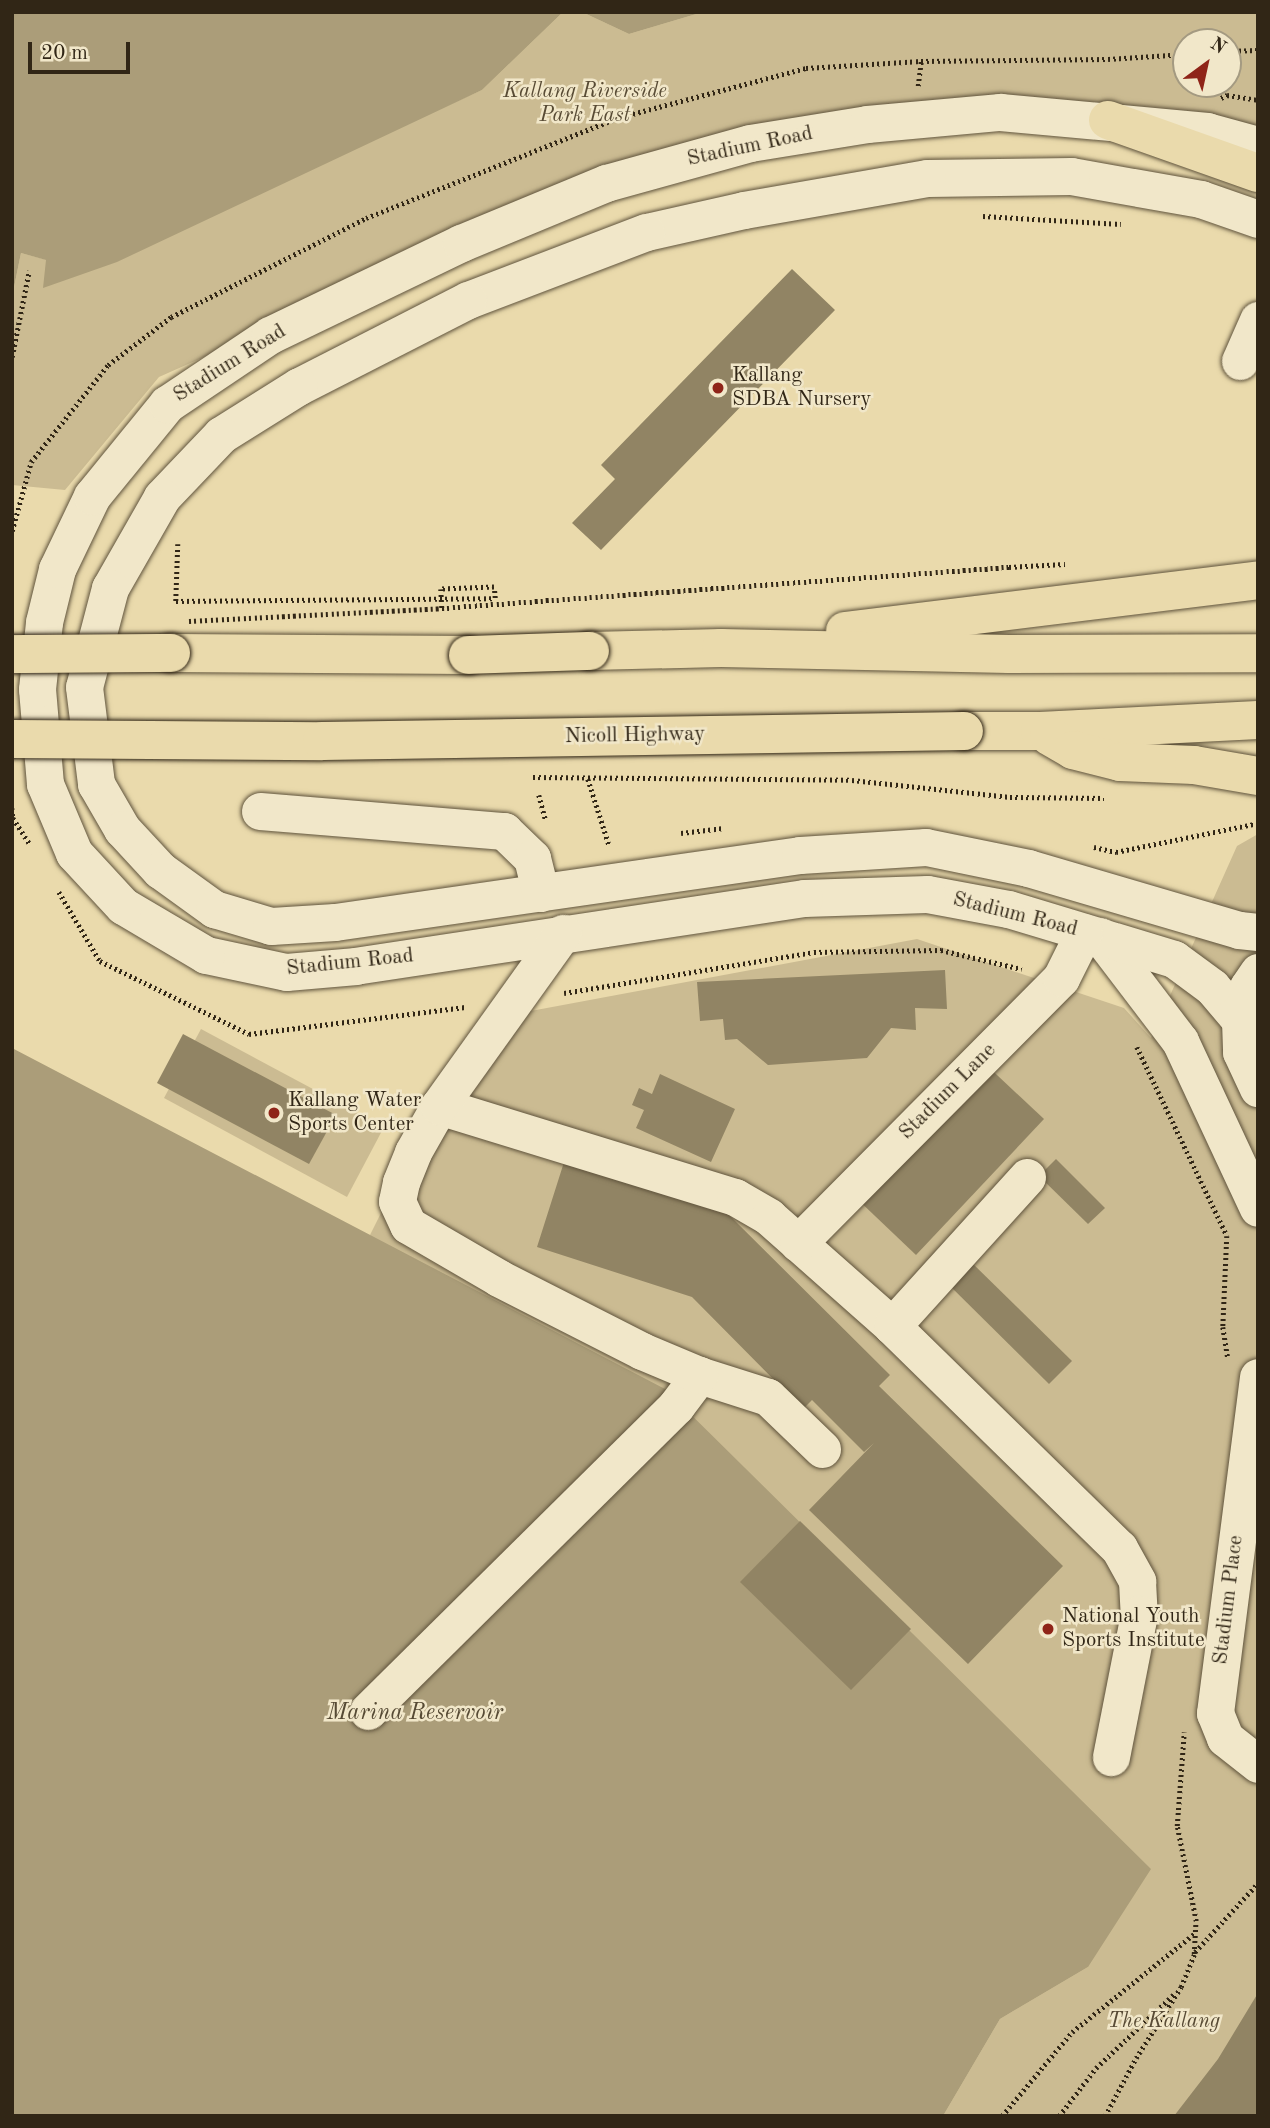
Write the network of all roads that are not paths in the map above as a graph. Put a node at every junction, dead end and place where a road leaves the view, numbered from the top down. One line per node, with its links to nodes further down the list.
1 (1108, 120): 2 (street, Stadium Road); 3 (highway); 18 (street, Stadium Road)
2 (1258, 145)
3 (1258, 173)
4 (1258, 219): 16 (street, Stadium Road)
5 (1258, 320): 6 (street)
6 (1240, 360)
7 (1258, 580): 8 (highway)
8 (721, 648): 9 (highway); 10 (highway, bridge)
9 (1258, 653)
10 (12, 654)
11 (1258, 720): 12 (highway, Nicoll Highway)
12 (1040, 731): 13 (highway, Nicoll Highway, bridge); 14 (highway)
13 (12, 738)
14 (1258, 776)
15 (260, 811): 16 (street)
16 (541, 893): 17 (street, Stadium Road)
17 (1258, 932)
18 (563, 933): 19 (street, Stadium Road); 23 (street)
19 (1092, 934): 21 (street, Stadium Road); 25 (street); 26 (street, Stadium Lane)
20 (1258, 972): 21 (street)
21 (1240, 1020): 22 (street)
22 (1258, 1088)
23 (439, 1106): 26 (street); 28 (street)
24 (1027, 1177): 27 (street)
25 (1258, 1208)
26 (798, 1242): 27 (street)
27 (892, 1326): 32 (street)
28 (699, 1375): 30 (street); 31 (street)
29 (1258, 1377): 33 (street, Stadium Place)
30 (822, 1449)
31 (368, 1712)
32 (1111, 1757)
33 (1258, 1764)

